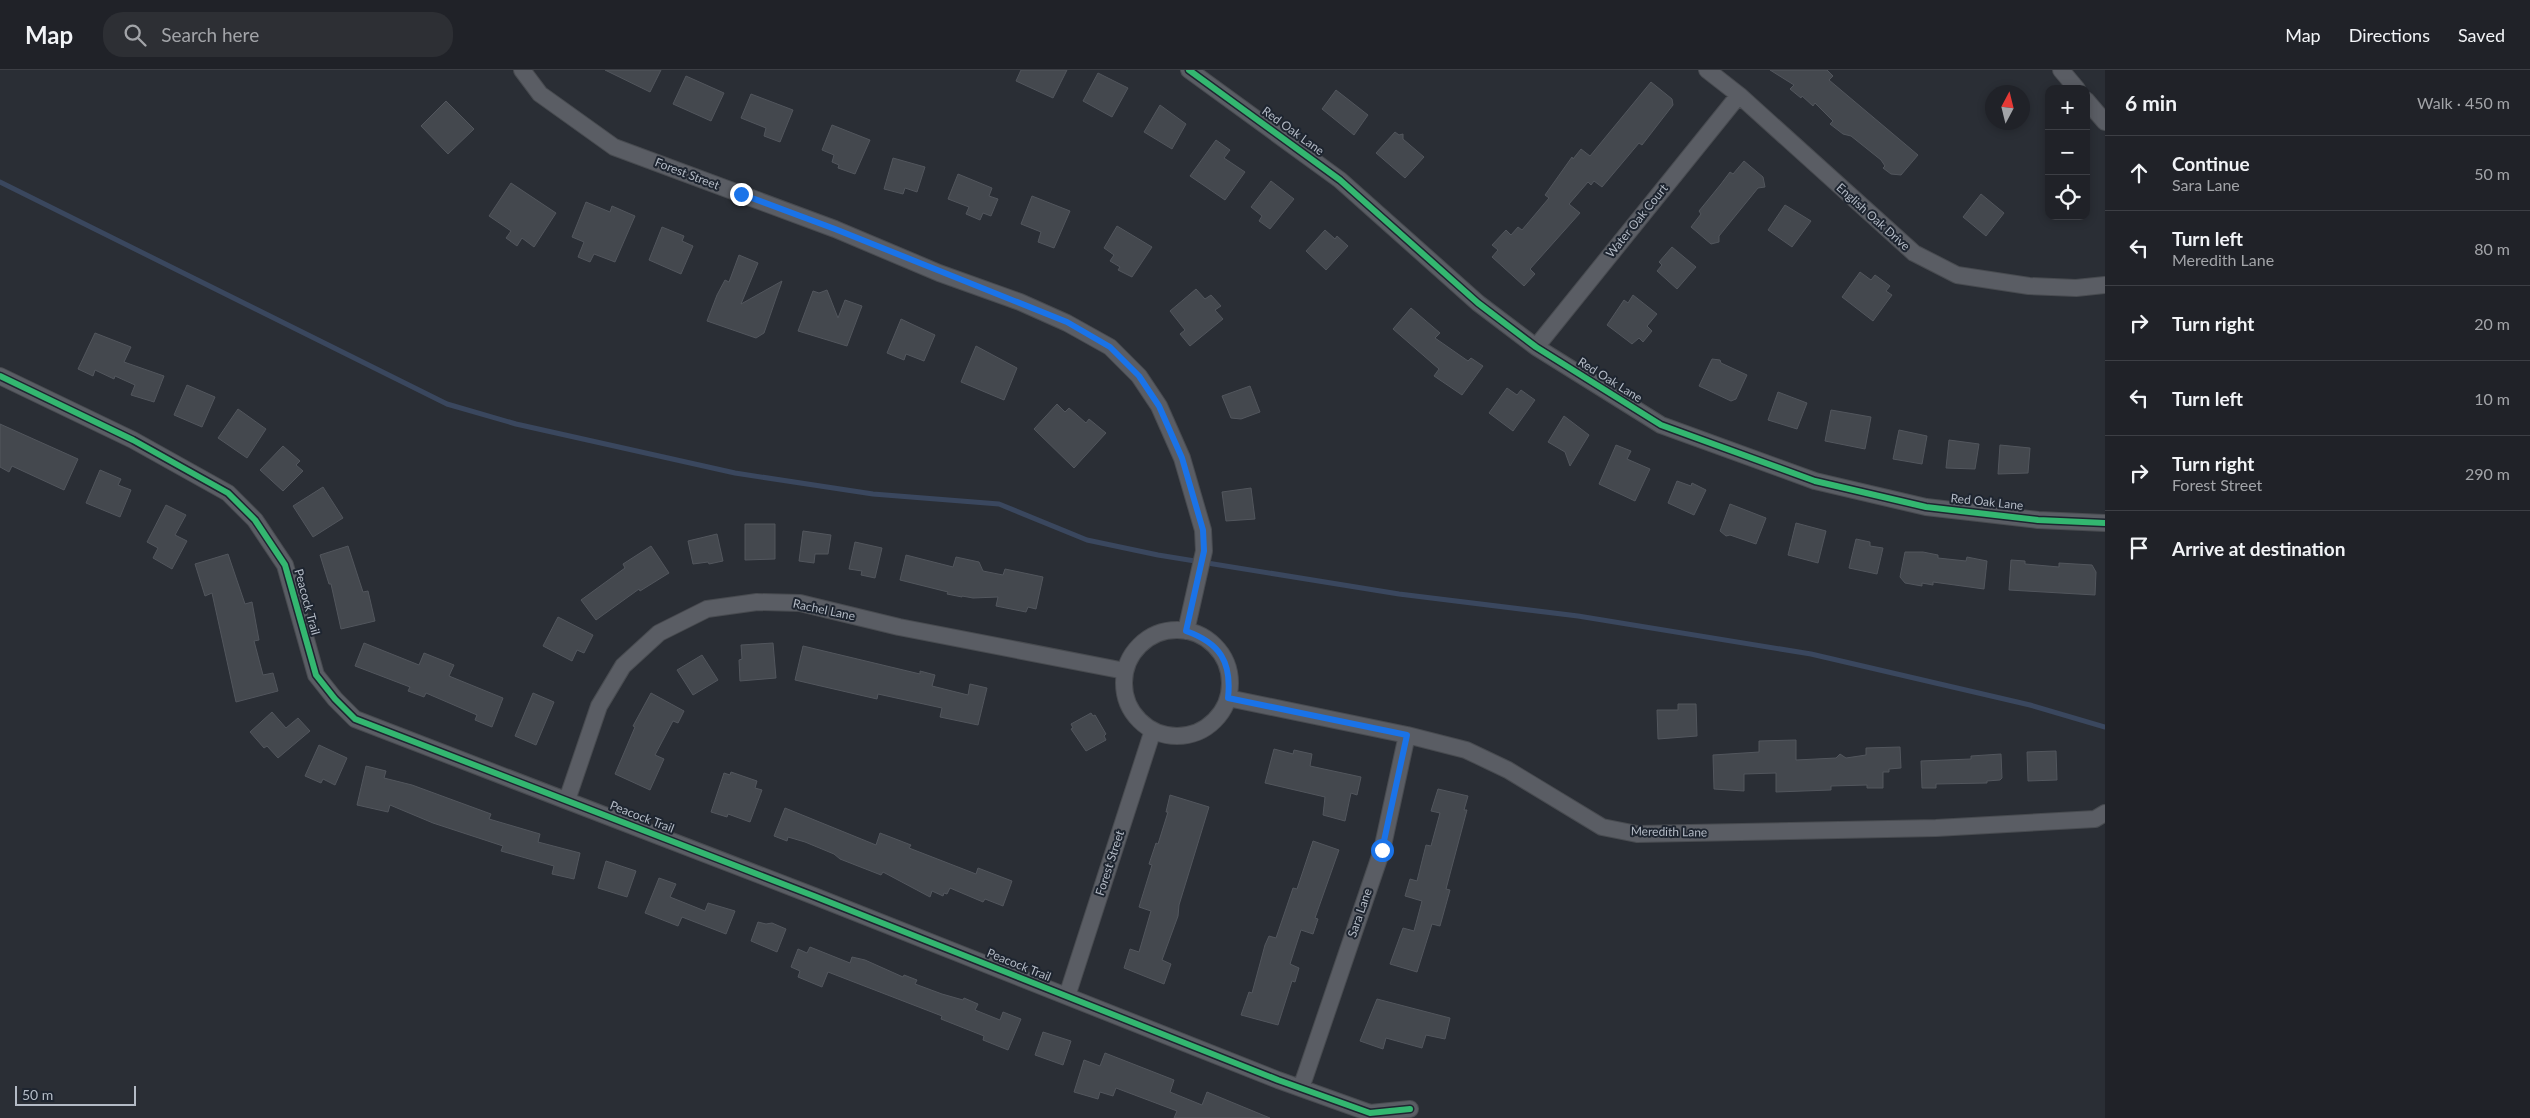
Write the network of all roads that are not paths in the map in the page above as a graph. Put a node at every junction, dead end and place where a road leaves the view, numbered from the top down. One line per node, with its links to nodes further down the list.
1 (522, 70): 13 (street, Forest Street)
2 (1188, 70): 10 (street, Red Oak Lane)
3 (1707, 70): 6 (street, English Oak Drive)
4 (2061, 70): 5 (street)
5 (2074, 85)
6 (1738, 95): 9 (street, English Oak Drive); 10 (street, Water Oak Court)
7 (2090, 105): 8 (street)
8 (2105, 122)
9 (2105, 284)
10 (1536, 348): 12 (street, Red Oak Lane)
11 (0, 376): 18 (street, Peacock Trail)
12 (2105, 523)
13 (1186, 631): 14 (street); 15 (street)
14 (1125, 671): 16 (street); 18 (street, Rachel Lane)
15 (1228, 698): 16 (street); 17 (street, Meredith Lane)
16 (1153, 730): 20 (street, Forest Street)
17 (1407, 735): 19 (street, Meredith Lane); 21 (street, Sara Lane)
18 (567, 800): 20 (street, Peacock Trail)
19 (2105, 813)
20 (1067, 996): 21 (street, Peacock Trail)
21 (1301, 1088): 22 (street, Peacock Trail)
22 (1410, 1108)

